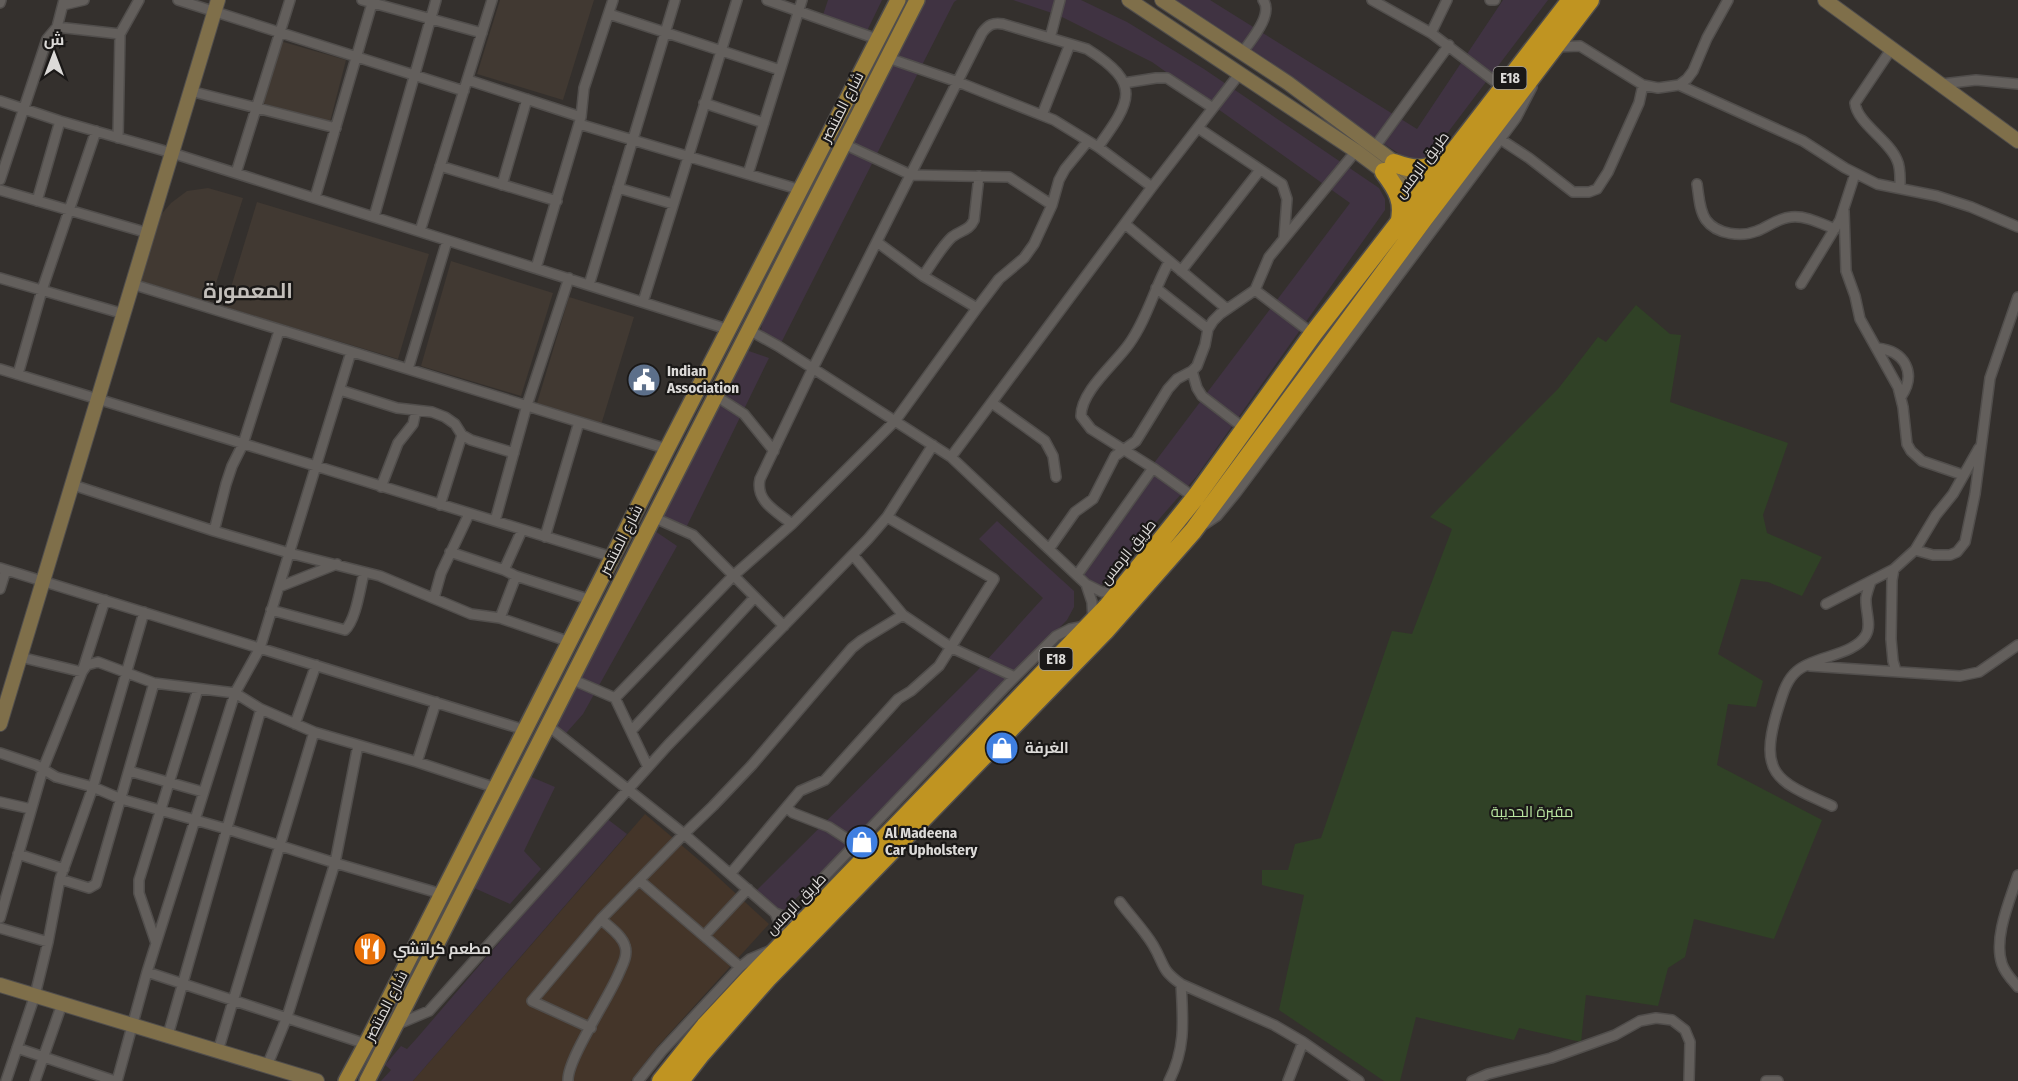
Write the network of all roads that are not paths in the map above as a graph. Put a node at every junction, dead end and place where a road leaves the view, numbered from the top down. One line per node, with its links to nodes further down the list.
1 (84, 0): 27 (street)
2 (140, 0): 40 (street)
3 (178, 0): 30 (street)
4 (290, 0): 36 (street)
5 (362, 0): 28 (street)
6 (436, 0): 33 (street)
7 (492, 0): 38 (street)
8 (613, 0): 32 (street)
9 (675, 0): 37 (street)
10 (737, 0): 48 (street)
11 (767, 0): 31 (street)
12 (802, 0): 31 (street)
13 (898, 0): 42 (main road, شارع المنتصر)
14 (917, 0): 51 (main road, شارع المنتصر)
15 (1060, 0): 41 (street)
16 (1129, 0): 54 (street)
17 (1162, 0): 29 (street)
18 (1263, 0): 49 (street)
19 (1372, 0): 39 (street)
20 (1447, 0): 39 (street)
21 (1490, 0): 22 (street)
22 (1495, 0)
23 (1590, 0): 34 (highway, طريق الرمس / E18)
24 (1728, 0): 63 (street)
25 (1825, 0): 47 (street)
26 (1568, 1): 64 (highway, طريق الرمس / E18)
27 (63, 2): 35 (street)
28 (373, 2): 33 (street); 50 (street)
29 (1177, 4): 49 (street)
30 (216, 6): 36 (street); 65 (street)
31 (799, 11): 42 (street); 52 (street)
32 (609, 14): 37 (street); 74 (street)
33 (431, 19): 38 (street); 55 (street)
34 (1573, 22): 45 (street); 46 (highway, طريق الرمس / E18)
35 (57, 27): 40 (street); 70 (street)
36 (280, 32): 50 (street); 72 (street)
37 (666, 32): 48 (street); 82 (street)
38 (482, 33): 56 (street)
39 (1431, 33): 44 (street)
40 (120, 34): 80 (street)
41 (1050, 38): 43 (street); 57 (street)
42 (877, 39): 106 (main road, شارع المنتصر)
43 (1070, 44): 58 (street); 73 (street)
44 (1449, 45): 64 (street); 87 (street)
45 (1580, 46): 46 (street); 62 (street)
46 (1554, 48): 53 (highway, طريق الرمس / E18)
47 (1892, 48): 60 (street); 105 (street)
48 (721, 50): 52 (street); 69 (street)
49 (1242, 53): 59 (street)
50 (357, 57): 55 (street); 77 (street)
51 (888, 58): 57 (street); 85 (main road, شارع المنتصر)
52 (780, 70): 76 (street)
53 (1537, 70): 81 (street); 108 (highway, طريق الرمس / E18)
54 (1240, 73): 59 (street); 71 (street); 88 (street)
55 (414, 75): 66 (street); 116 (street)
56 (468, 80): 66 (street); 67 (street)
57 (958, 82): 73 (street); 98 (street)
58 (1124, 83): 71 (street); 86 (street)
59 (1288, 83): 87 (street)
60 (1942, 84): 61 (street); 84 (street)
61 (2018, 84)
62 (1643, 85): 63 (street); 81 (street)
63 (1679, 85): 97 (street)
64 (1502, 87): 91 (highway, طريق الرمس / E18)
65 (190, 91): 72 (street); 89 (street)
66 (464, 91): 92 (street)
67 (527, 99): 74 (street); 102 (street)
68 (0, 101): 70 (street)
69 (704, 104): 76 (street); 90 (street)
70 (24, 108): 75 (street); 100 (street)
71 (1213, 108): 78 (street)
72 (257, 109): 77 (street); 95 (street)
73 (1042, 115): 83 (street)
74 (580, 120): 82 (street); 111 (street)
75 (60, 121): 79 (street); 110 (street)
76 (764, 123): 96 (street)
77 (336, 128): 109 (street)
78 (1198, 128): 94 (street); 103 (street)
79 (96, 131): 80 (street); 114 (street)
80 (118, 138): 89 (street)
81 (1500, 139): 189 (street)
82 (633, 140): 90 (street); 104 (street)
83 (1088, 141): 86 (street); 113 (street)
84 (2018, 141)
85 (844, 144): 98 (street); 145 (main road, شارع المنتصر)
86 (1098, 147): 103 (street)
87 (1374, 148): 93 (street)
88 (1356, 151): 93 (street); 123 (street)
89 (172, 153): 95 (street); 122 (street)
90 (688, 156): 96 (street); 112 (street)
91 (1451, 157): 93 (highway); 108 (highway, طريق الرمس / E18)
92 (440, 166): 102 (street); 121 (street)
93 (1389, 168): 108 (street); 118 (highway)
94 (1260, 170): 123 (street); 128 (street)
95 (236, 173): 109 (street)
96 (748, 174): 106 (street)
97 (1855, 174): 105 (street); 115 (street)
98 (911, 175): 99 (street); 125 (street)
99 (979, 176): 113 (street); 129 (street)
100 (0, 180)
101 (1697, 184): 120 (street)
102 (502, 185): 111 (street)
103 (1152, 187): 117 (street)
104 (618, 188): 112 (street); 134 (street)
105 (1900, 188): 119 (street)
106 (801, 189): 144 (main road, شارع المنتصر)
107 (0, 190): 110 (street)
108 (1432, 196): 118 (highway, طريق الرمس / E18); 189 (highway, طريق الرمس / E18)
109 (315, 198): 116 (street)
110 (37, 201): 114 (street)
111 (557, 201): 127 (street)
112 (673, 204): 139 (street)
113 (1052, 205): 140 (street)
114 (69, 210): 122 (street); 136 (street)
115 (1844, 211): 120 (street); 148 (street)
116 (374, 217): 121 (street)
117 (1125, 224): 126 (street); 159 (street)
118 (1399, 224): 147 (highway, طريق الرمس / E18)
119 (2018, 227)
120 (1835, 229): 133 (street)
121 (420, 231): 124 (street)
122 (148, 233): 132 (street)
123 (1284, 237): 137 (street)
124 (447, 241): 127 (street); 152 (street)
125 (877, 242): 129 (street); 150 (street)
126 (1169, 262): 128 (street); 135 (street)
127 (536, 268): 131 (street)
128 (1181, 271): 141 (street)
129 (923, 276): 140 (street)
130 (0, 278): 136 (street)
131 (569, 278): 134 (street); 160 (street)
132 (132, 284): 142 (street); 146 (street)
133 (1801, 284)
134 (589, 285): 139 (street)
135 (1156, 288): 143 (street); 170 (street)
136 (42, 290): 142 (street); 154 (street)
137 (1255, 290): 141 (street); 147 (street)
138 (2018, 297): 168 (street)
139 (643, 302): 144 (street)
140 (977, 308): 162 (street)
141 (1227, 309): 143 (street)
142 (124, 314): 158 (street)
143 (1208, 329): 153 (street)
144 (730, 330): 169 (main road, شارع المنتصر)
145 (749, 330): 150 (street); 156 (main road, شارع المنتصر)
146 (279, 331): 149 (street); 166 (street)
147 (1313, 334): 164 (highway, طريق الرمس / E18)
148 (1876, 348): 157 (street); 157 (street)
149 (351, 352): 152 (street); 155 (street)
150 (813, 368): 162 (street); 171 (street)
151 (0, 369): 154 (street)
152 (408, 369): 160 (street)
153 (1192, 371): 164 (street); 170 (street)
154 (18, 374): 158 (street)
155 (340, 390): 161 (street); 174 (street)
156 (716, 396): 171 (street); 184 (main road, شارع المنتصر)
157 (1901, 397): 176 (street)
158 (98, 399): 166 (street); 178 (street)
159 (992, 403): 173 (street); 177 (street)
160 (527, 405): 163 (street); 172 (street)
161 (416, 411): 165 (street); 179 (street)
162 (895, 421): 167 (street); 186 (street)
163 (579, 422): 169 (street); 190 (street)
164 (1245, 429): 180 (highway, طريق الرمس / E18)
165 (462, 435): 172 (street); 181 (street)
166 (243, 444): 174 (street); 188 (street)
167 (933, 445): 173 (street); 183 (street)
168 (1981, 446): 176 (street); 192 (street)
169 (667, 449): 196 (main road, شارع المنتصر)
170 (1124, 449): 175 (street); 191 (street)
171 (774, 451): 186 (street)
172 (514, 453): 185 (street)
173 (951, 457): 191 (street)
174 (315, 467): 179 (street); 194 (street)
175 (1153, 468): 180 (street); 202 (street)
176 (1963, 475): 192 (street)
177 (1056, 477)
178 (73, 485): 188 (street); 205 (street)
179 (381, 487): 181 (street)
180 (1195, 498): 210 (highway, طريق الرمس / E18)
181 (440, 505): 182 (street)
182 (469, 514): 185 (street); 193 (street)
183 (887, 517): 195 (street); 225 (street)
184 (655, 518): 204 (street); 233 (main road, شارع المنتصر)
185 (495, 521): 187 (street)
186 (792, 524): 204 (street)
187 (522, 530): 190 (street); 200 (street)
188 (214, 531): 194 (street)
189 (1192, 531): 316 (highway, طريق الرمس / E18)
190 (545, 537): 196 (street)
191 (1049, 549): 202 (street)
192 (1915, 550): 199 (street)
193 (450, 552): 200 (street); 212 (street)
194 (289, 553): 197 (street); 208 (street)
195 (853, 555): 218 (street); 221 (street)
196 (612, 557): 214 (main road, شارع المنتصر)
197 (337, 564): 201 (street); 208 (street)
198 (3, 569): 205 (street); 209 (street)
199 (1894, 569): 206 (street); 229 (street)
200 (504, 570): 203 (street)
201 (364, 573): 212 (street); 216 (street)
202 (1077, 575): 207 (street)
203 (516, 576): 214 (street); 219 (street)
204 (733, 576): 211 (street); 237 (street)
205 (43, 581): 213 (street); 226 (street)
206 (1871, 581): 215 (street); 228 (street)
207 (1086, 584): 210 (street); 220 (street)
208 (279, 587): 216 (street)
209 (0, 589)
210 (1119, 591): 220 (highway, طريق الرمس / E18)
211 (755, 597): 221 (street); 244 (street)
212 (434, 598): 219 (street)
213 (105, 600): 217 (street); 230 (street)
214 (591, 600): 222 (main road, شارع المنتصر)
215 (1826, 604)
216 (271, 610): 224 (street)
217 (144, 612): 224 (street); 231 (street)
218 (903, 615): 225 (street); 265 (street)
219 (500, 618): 222 (street)
220 (1091, 623): 232 (street); 279 (highway, طريق الرمس / E18)
221 (784, 626): 249 (street)
222 (570, 642): 243 (main road, شارع المنتصر)
223 (2018, 645): 229 (street)
224 (260, 648): 227 (street); 236 (street)
225 (952, 648): 232 (street); 260 (street)
226 (20, 657): 230 (street); 240 (street)
227 (316, 665): 238 (street); 241 (street)
228 (1805, 666): 229 (street); 259 (street)
229 (1896, 671)
230 (82, 672): 231 (street); 250 (street)
231 (126, 674): 234 (street); 253 (street)
232 (1015, 677): 266 (street)
233 (571, 680): 237 (street); 242 (main road, شارع المنتصر)
234 (154, 683): 235 (street); 251 (street)
235 (198, 688): 236 (street); 252 (street)
236 (235, 693): 239 (street); 256 (street)
237 (615, 698): 244 (street)
238 (436, 702): 243 (street); 248 (street)
239 (261, 709): 241 (street); 264 (street)
240 (0, 724)
241 (295, 724): 245 (street)
242 (547, 725): 255 (street); 298 (main road, شارع المنتصر)
243 (525, 730): 254 (main road, شارع المنتصر)
244 (631, 731): 249 (street)
245 (314, 732): 246 (street); 267 (street)
246 (358, 745): 248 (street); 269 (street)
247 (0, 753): 250 (street)
248 (417, 762): 254 (street)
249 (648, 767): 255 (street)
250 (43, 769): 253 (street); 261 (street)
251 (129, 771): 252 (street); 257 (street)
252 (168, 782): 256 (street); 262 (street)
253 (93, 787): 257 (street); 270 (street)
254 (495, 788): 276 (main road, شارع المنتصر)
255 (628, 788): 265 (street); 298 (street)
256 (203, 792): 263 (street)
257 (121, 800): 262 (street); 273 (street)
258 (0, 802): 261 (street)
259 (1832, 806)
260 (787, 808): 266 (street); 271 (street)
261 (31, 809): 268 (street)
262 (160, 810): 263 (street); 285 (street)
263 (195, 820): 264 (street); 285 (street)
264 (227, 829): 267 (street); 291 (street)
265 (684, 834): 271 (street); 274 (street)
266 (855, 844): 279 (street)
267 (280, 846): 269 (street); 294 (street)
268 (18, 854): 270 (street); 280 (street)
269 (335, 863): 276 (street); 296 (street)
270 (64, 869): 273 (street)
271 (731, 873): 275 (street)
272 (2018, 875): 292 (street)
273 (60, 879): 284 (street)
274 (639, 879): 281 (street); 283 (street)
275 (748, 889): 278 (street); 283 (street)
276 (442, 894): 302 (main road, شارع المنتصر)
277 (1120, 902): 289 (street)
278 (775, 913): 279 (street); 286 (street)
279 (812, 914): 286 (highway, طريق الرمس / E18)
280 (0, 918)
281 (601, 919): 299 (street); 299 (street)
282 (0, 928): 284 (street)
283 (704, 936): 287 (street)
284 (48, 942): 293 (street)
285 (156, 943): 288 (street)
286 (781, 945): 287 (street); 315 (highway, طريق الرمس / E18)
287 (740, 967): 314 (street)
288 (147, 972): 291 (street); 297 (street)
289 (1181, 984): 301 (street); 317 (street)
290 (0, 985): 293 (street)
291 (183, 985): 294 (street); 300 (street)
292 (2018, 987)
293 (35, 995): 295 (street); 303 (street)
294 (233, 1002): 296 (street); 304 (street)
295 (62, 1004): 297 (street); 305 (street)
296 (287, 1017): 302 (street); 306 (street)
297 (133, 1025): 300 (street); 309 (street)
298 (396, 1025): 312 (main road, شارع المنتصر)
299 (591, 1028): 313 (street)
300 (168, 1035): 304 (street)
301 (1303, 1042): 318 (street); 319 (street)
302 (366, 1044): 311 (main road, شارع المنتصر)
303 (17, 1048): 305 (street); 307 (street)
304 (218, 1051): 306 (street)
305 (44, 1057): 308 (street); 309 (street)
306 (267, 1066): 310 (street)
307 (6, 1081)
308 (35, 1081)
309 (116, 1081)
310 (317, 1081)
311 (346, 1081)
312 (367, 1081)
313 (568, 1081)
314 (638, 1081)
315 (661, 1081)
316 (680, 1081)
317 (1169, 1081)
318 (1287, 1081)
319 (1359, 1081)
320 (1472, 1081): 321 (street)
321 (1689, 1081)
322 (1766, 1081): 323 (street)
323 (1778, 1081)

